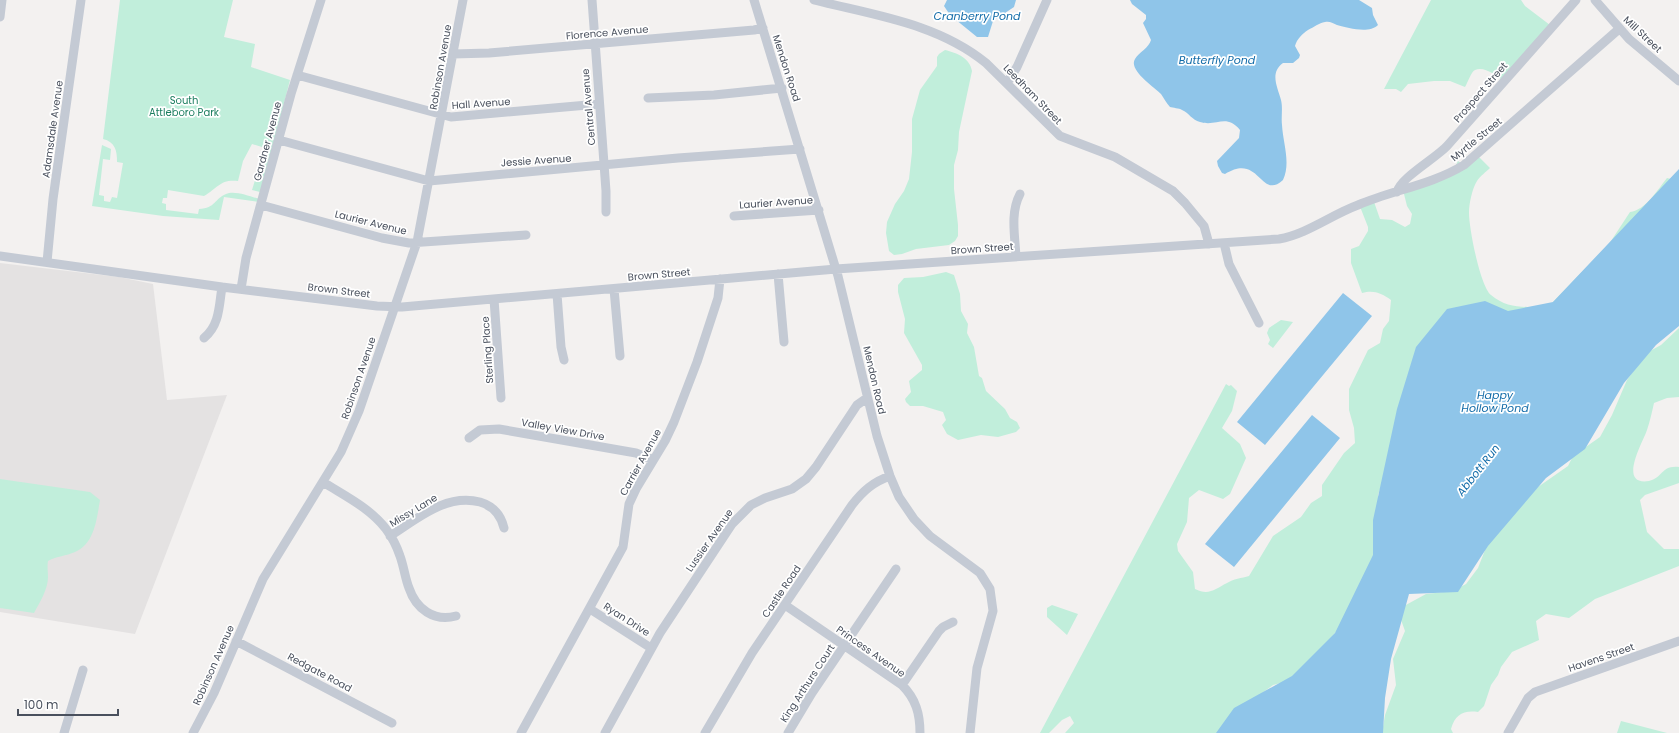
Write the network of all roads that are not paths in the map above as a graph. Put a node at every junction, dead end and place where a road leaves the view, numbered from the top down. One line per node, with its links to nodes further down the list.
1 (2, 0): 11 (street)
2 (80, 0): 40 (street, Adamsdale Avenue)
3 (322, 0): 16 (street, Gardner Avenue)
4 (463, 0): 15 (street, Robinson Avenue)
5 (592, 0): 14 (street, Central Avenue)
6 (754, 0): 12 (street, Mendon Road)
7 (814, 0): 18 (street, Leedham Street)
8 (1046, 0): 18 (street)
9 (1576, 0): 27 (street, Prospect Street)
10 (1595, 0): 13 (street, Mill Street)
11 (0, 16)
12 (763, 28): 14 (street, Florence Avenue); 19 (street, Mendon Road)
13 (1619, 28): 17 (street, Mill Street); 27 (street, Myrtle Street)
14 (594, 44): 15 (street, Florence Avenue); 21 (street, Central Avenue)
15 (453, 54): 22 (street, Robinson Avenue)
16 (297, 75): 22 (street, Hall Avenue); 23 (street, Gardner Avenue)
17 (1679, 81)
18 (1007, 83): 37 (street, Leedham Street)
19 (782, 88): 20 (street); 24 (street, Mendon Road)
20 (648, 98)
21 (599, 104): 22 (street, Hall Avenue); 25 (street, Central Avenue)
22 (442, 116): 26 (street, Robinson Avenue)
23 (279, 140): 26 (street, Jessie Avenue); 29 (street, Gardner Avenue)
24 (800, 149): 25 (street, Jessie Avenue); 30 (street, Mendon Road)
25 (604, 166): 26 (street, Jessie Avenue); 31 (street, Central Avenue)
26 (430, 181): 35 (street, Robinson Avenue)
27 (1397, 192): 33 (street, Myrtle Street)
28 (1020, 194): 39 (street)
29 (262, 205): 35 (street, Laurier Avenue); 45 (street, Gardner Avenue)
30 (819, 210): 32 (street, Laurier Avenue); 41 (street, Mendon Road)
31 (606, 212)
32 (734, 216)
33 (1319, 223): 36 (street, Brown Street)
34 (526, 235): 35 (street, Laurier Avenue)
35 (417, 242): 49 (street, Robinson Avenue)
36 (1224, 243): 37 (street, Brown Street); 50 (street)
37 (1209, 244): 39 (street, Brown Street)
38 (0, 256): 40 (street, Brown Street)
39 (1016, 257): 41 (street, Brown Street)
40 (47, 262): 44 (street, Brown Street)
41 (836, 269): 42 (street, Brown Street); 56 (street, Mendon Road)
42 (778, 274): 43 (street, Brown Street); 52 (street)
43 (720, 279): 46 (street, Brown Street); 58 (street, Carrier Avenue)
44 (222, 287): 45 (street, Brown Street); 51 (street)
45 (241, 289): 49 (street, Brown Street)
46 (614, 289): 47 (street, Brown Street); 53 (street)
47 (557, 294): 48 (street, Brown Street); 54 (street)
48 (494, 299): 49 (street, Brown Street); 55 (street, Sterling Place)
49 (394, 307): 60 (street, Robinson Avenue)
50 (1259, 323)
51 (204, 338)
52 (784, 342)
53 (620, 356)
54 (564, 360)
55 (501, 398)
56 (867, 398): 59 (street, Mendon Road); 71 (street, Lussier Avenue)
57 (469, 438): 58 (street, Valley View Drive)
58 (653, 460): 65 (street, Carrier Avenue)
59 (890, 476): 64 (street, Castle Road); 82 (street, Mendon Road)
60 (322, 482): 62 (street); 68 (street, Robinson Avenue)
61 (504, 528): 62 (street, Missy Lane)
62 (390, 536): 66 (street)
63 (896, 569): 70 (street, King Arthurs Court)
64 (785, 605): 70 (street, Princess Avenue); 79 (street, Castle Road)
65 (590, 609): 71 (street, Ryan Drive); 77 (street, Carrier Avenue)
66 (456, 616)
67 (953, 622): 73 (street)
68 (236, 641): 74 (street, Redgate Road); 76 (street, Robinson Avenue)
69 (1679, 641): 83 (street, Havens Street)
70 (844, 646): 73 (street, Princess Avenue); 80 (street, King Arthurs Court)
71 (651, 648): 78 (street, Lussier Avenue)
72 (83, 670): 75 (street)
73 (902, 685): 81 (street, Princess Avenue)
74 (392, 723)
75 (64, 733)
76 (193, 733)
77 (521, 733)
78 (605, 733)
79 (705, 733)
80 (788, 733)
81 (920, 733)
82 (970, 733)
83 (1508, 733)

